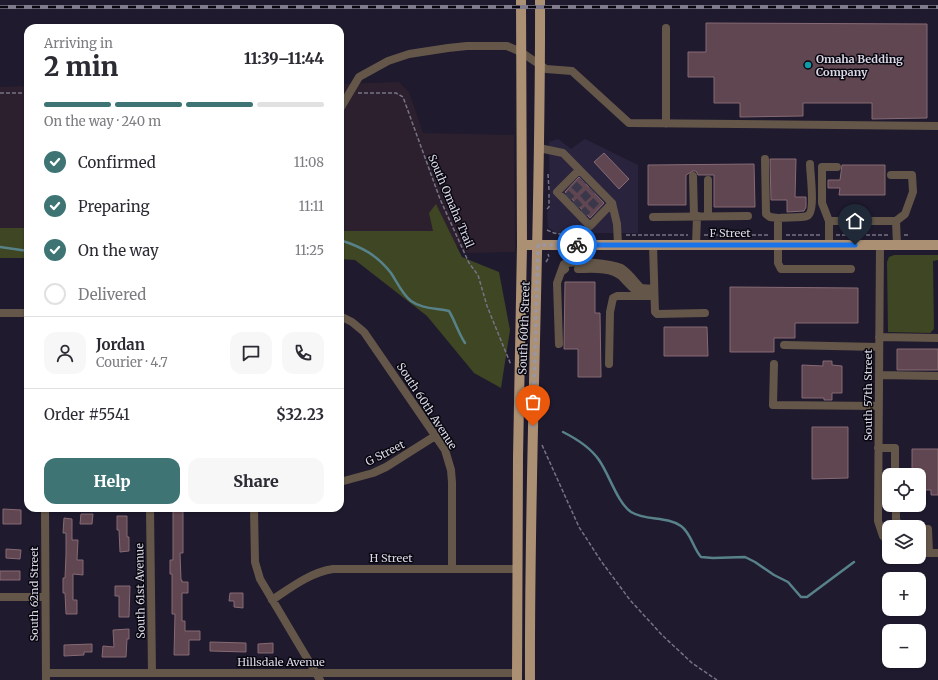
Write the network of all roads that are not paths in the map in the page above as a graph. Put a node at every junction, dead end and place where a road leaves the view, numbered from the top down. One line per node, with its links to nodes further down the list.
1 (521, 0): 4 (main road, South 60th Street)
2 (540, 0): 5 (main road, South 60th Street)
3 (666, 28): 7 (street)
4 (521, 52): 5 (street); 6 (street); 30 (main road, South 60th Street)
5 (540, 65): 7 (street); 9 (main road, South 60th Street)
6 (344, 103)
7 (666, 124): 8 (street)
8 (938, 126)
9 (539, 148): 13 (street); 31 (main road, South 60th Street)
10 (765, 159): 22 (street)
11 (810, 164): 22 (street)
12 (837, 167): 23 (street)
13 (579, 170): 17 (street); 17 (street)
14 (891, 175): 24 (street)
15 (693, 176): 18 (street)
16 (708, 180): 19 (street)
17 (612, 203): 25 (street)
18 (695, 216): 19 (street); 21 (street); 26 (street)
19 (708, 216): 20 (street)
20 (748, 216)
21 (653, 217)
22 (778, 218): 27 (street)
23 (830, 221): 24 (street); 28 (street)
24 (896, 221): 29 (street)
25 (618, 240): 31 (main road, F Street); 32 (main road, F Street)
26 (696, 240): 27 (main road, F Street); 32 (main road, F Street)
27 (777, 240): 28 (main road, F Street); 37 (street)
28 (830, 240): 33 (main road, F Street)
29 (897, 240): 33 (main road, F Street); 34 (main road, F Street)
30 (522, 245): 31 (main road, F Street); 66 (main road, South 60th Street)
31 (538, 245): 74 (main road, South 60th Street)
32 (653, 245): 38 (street)
33 (880, 245): 44 (street, South 57th Street)
34 (938, 245)
35 (591, 266): 36 (street); 38 (street); 39 (street); 46 (street)
36 (578, 269)
37 (851, 269)
38 (654, 292): 39 (street); 42 (street)
39 (642, 296): 49 (street)
40 (0, 313): 41 (street)
41 (24, 313)
42 (705, 313)
43 (344, 317): 54 (street, South 60th Avenue)
44 (879, 337): 45 (street); 48 (street, South 57th Street)
45 (938, 338)
46 (559, 344)
47 (784, 345): 48 (street)
48 (879, 347): 51 (street, South 57th Street)
49 (610, 364)
50 (774, 364): 53 (street)
51 (879, 375): 52 (street); 53 (street, South 57th Street)
52 (938, 376)
53 (879, 406): 55 (street, South 57th Street)
54 (436, 436): 57 (street, G Street); 65 (street, South 60th Avenue)
55 (878, 448): 56 (street); 62 (street, South 57th Street)
56 (895, 468)
57 (344, 481)
58 (45, 512): 68 (street, South 62nd Street)
59 (150, 512): 70 (street, South 61st Avenue)
60 (254, 512): 69 (street)
61 (926, 529): 63 (street)
62 (882, 533)
63 (929, 553): 64 (street)
64 (938, 553)
65 (452, 569): 66 (street, H Street); 69 (street, H Street)
66 (517, 569): 73 (main road, South 60th Street)
67 (0, 597): 68 (street)
68 (45, 597): 71 (street, South 62nd Street)
69 (272, 600): 72 (street)
70 (152, 673): 71 (street, Hillsdale Avenue); 72 (street, Hillsdale Avenue)
71 (46, 676)
72 (318, 677): 73 (street, Hillsdale Avenue)
73 (517, 677)
74 (530, 680)

